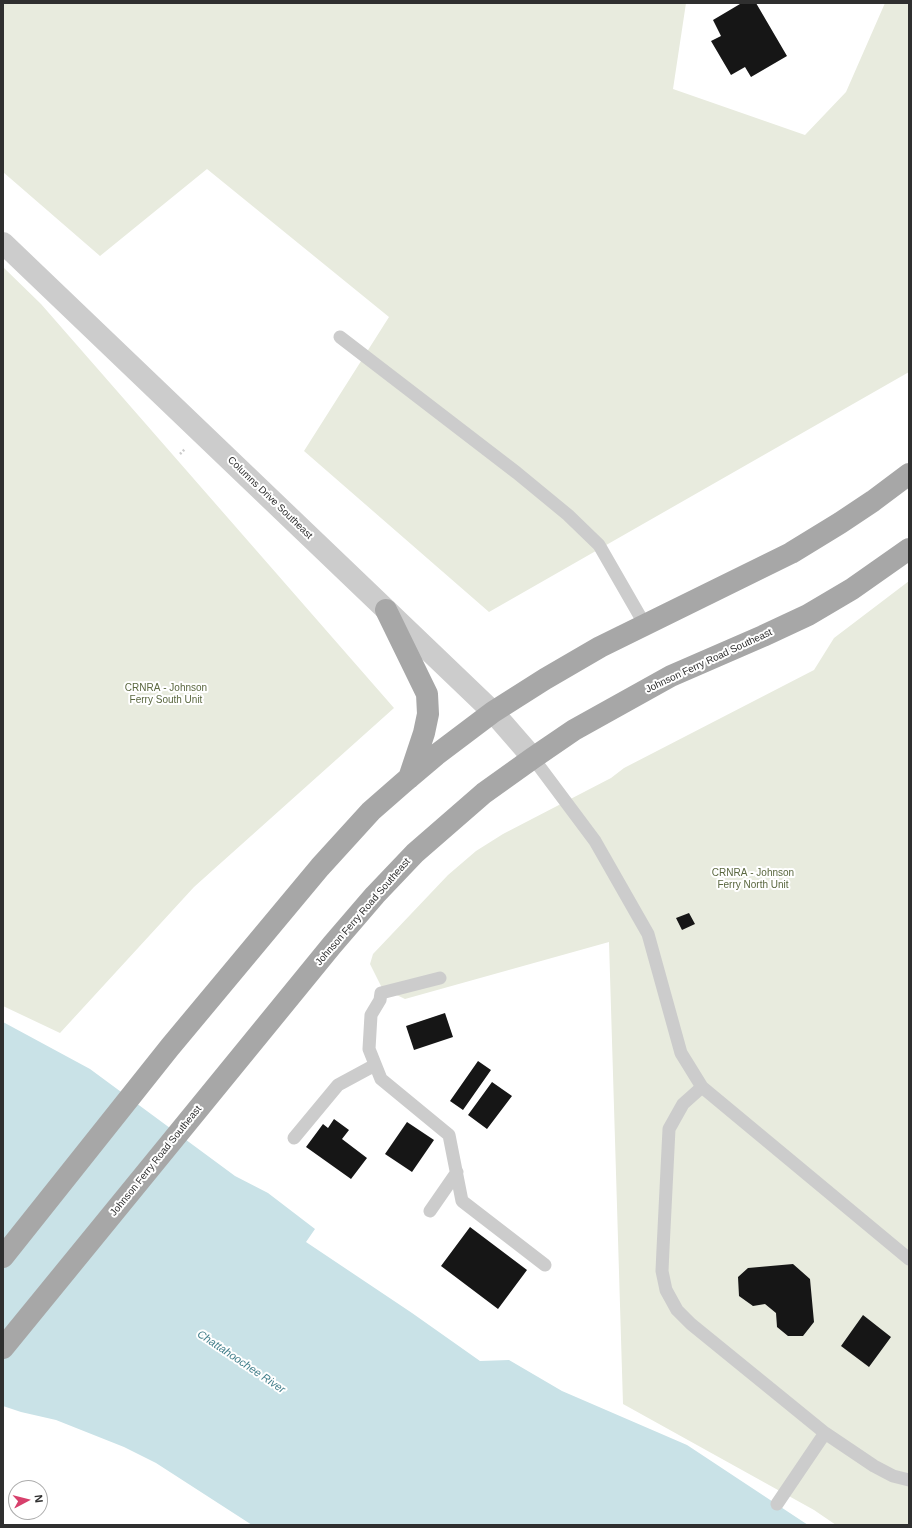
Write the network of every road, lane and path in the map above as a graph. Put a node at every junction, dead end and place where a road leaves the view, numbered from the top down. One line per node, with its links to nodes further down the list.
1 (3, 243): 5 (street, Columns Drive Southeast)
2 (340, 337): 6 (lane)
3 (909, 474): 6 (main road)
4 (909, 549): 8 (main road, Johnson Ferry Road Southeast)
5 (386, 610): 7 (street, Columns Drive Southeast); 9 (main road)
6 (644, 625): 7 (main road)
7 (493, 712): 8 (street, Columns Drive Southeast); 9 (main road)
8 (533, 758): 12 (lane); 19 (main road, Johnson Ferry Road Southeast)
9 (409, 778): 16 (main road)
10 (440, 978): 11 (lane)
11 (376, 1065): 13 (lane); 14 (lane)
12 (702, 1087): 17 (lane); 20 (lane)
13 (294, 1138)
14 (457, 1172): 15 (lane); 18 (lane)
15 (430, 1212)
16 (3, 1258)
17 (909, 1259)
18 (545, 1265)
19 (3, 1348)
20 (825, 1433): 21 (lane); 22 (lane)
21 (909, 1480)
22 (777, 1504)

